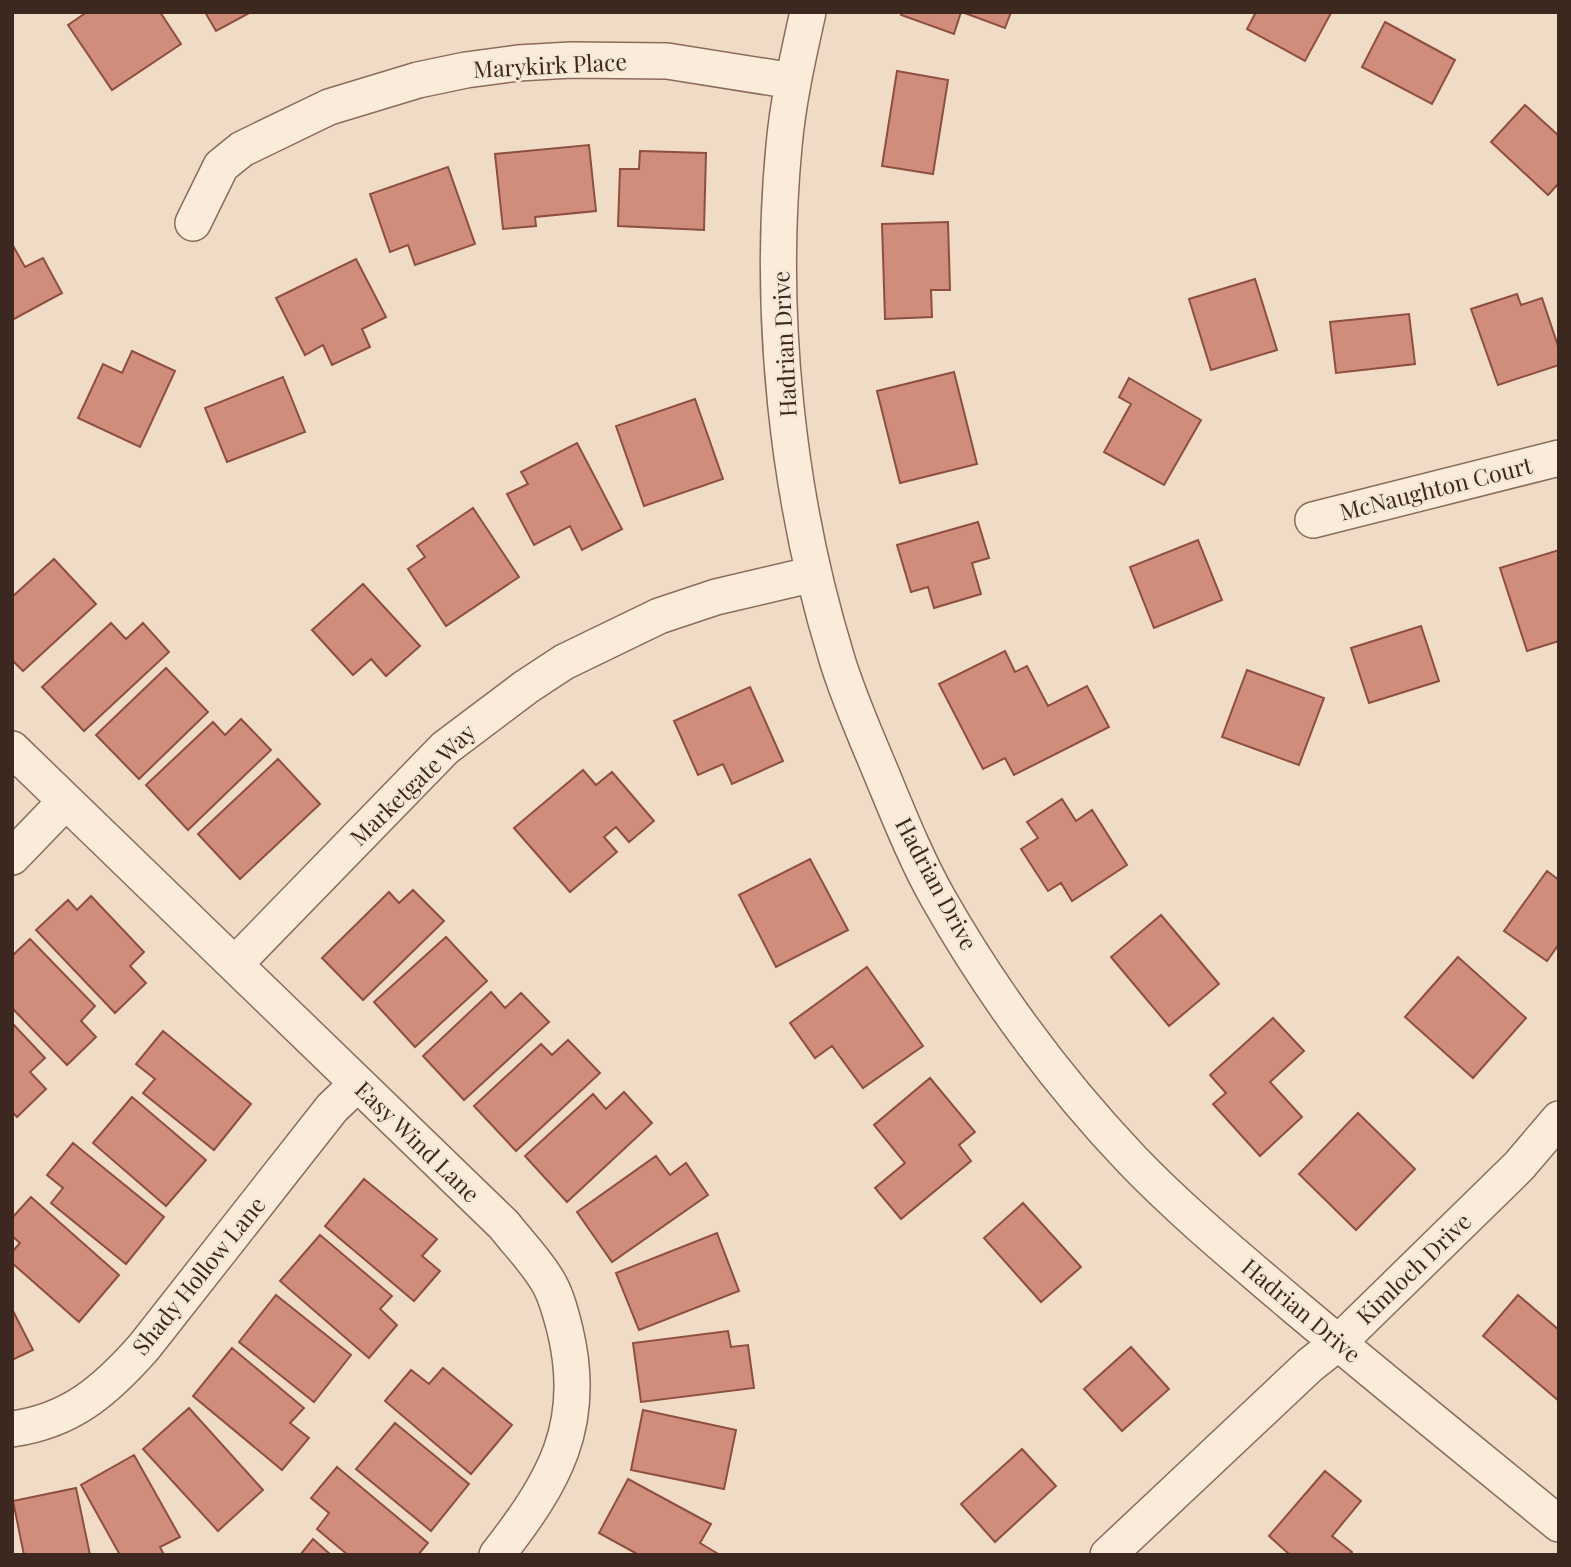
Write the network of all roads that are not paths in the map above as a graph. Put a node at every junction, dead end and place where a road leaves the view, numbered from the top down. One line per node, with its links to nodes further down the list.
1 (808, 12): 2 (street, Hadrian Drive)
2 (793, 81): 3 (street, Marykirk Place); 6 (street, Hadrian Drive)
3 (192, 223)
4 (1559, 457): 5 (street, McNaughton Court)
5 (1313, 520)
6 (814, 574): 10 (street, Marketgate Way); 13 (street, Hadrian Drive)
7 (12, 749): 8 (street, Easy Wind Lane)
8 (65, 802): 9 (street); 10 (street, Easy Wind Lane)
9 (12, 857)
10 (235, 964): 11 (street, Easy Wind Lane)
11 (357, 1084): 14 (street, Shady Hollow Lane); 16 (street, Easy Wind Lane)
12 (1559, 1119): 13 (street, Kimloch Drive)
13 (1338, 1343): 15 (street, Hadrian Drive); 17 (street, Kimloch Drive)
14 (12, 1429)
15 (1559, 1524)
16 (497, 1555)
17 (1108, 1555)

